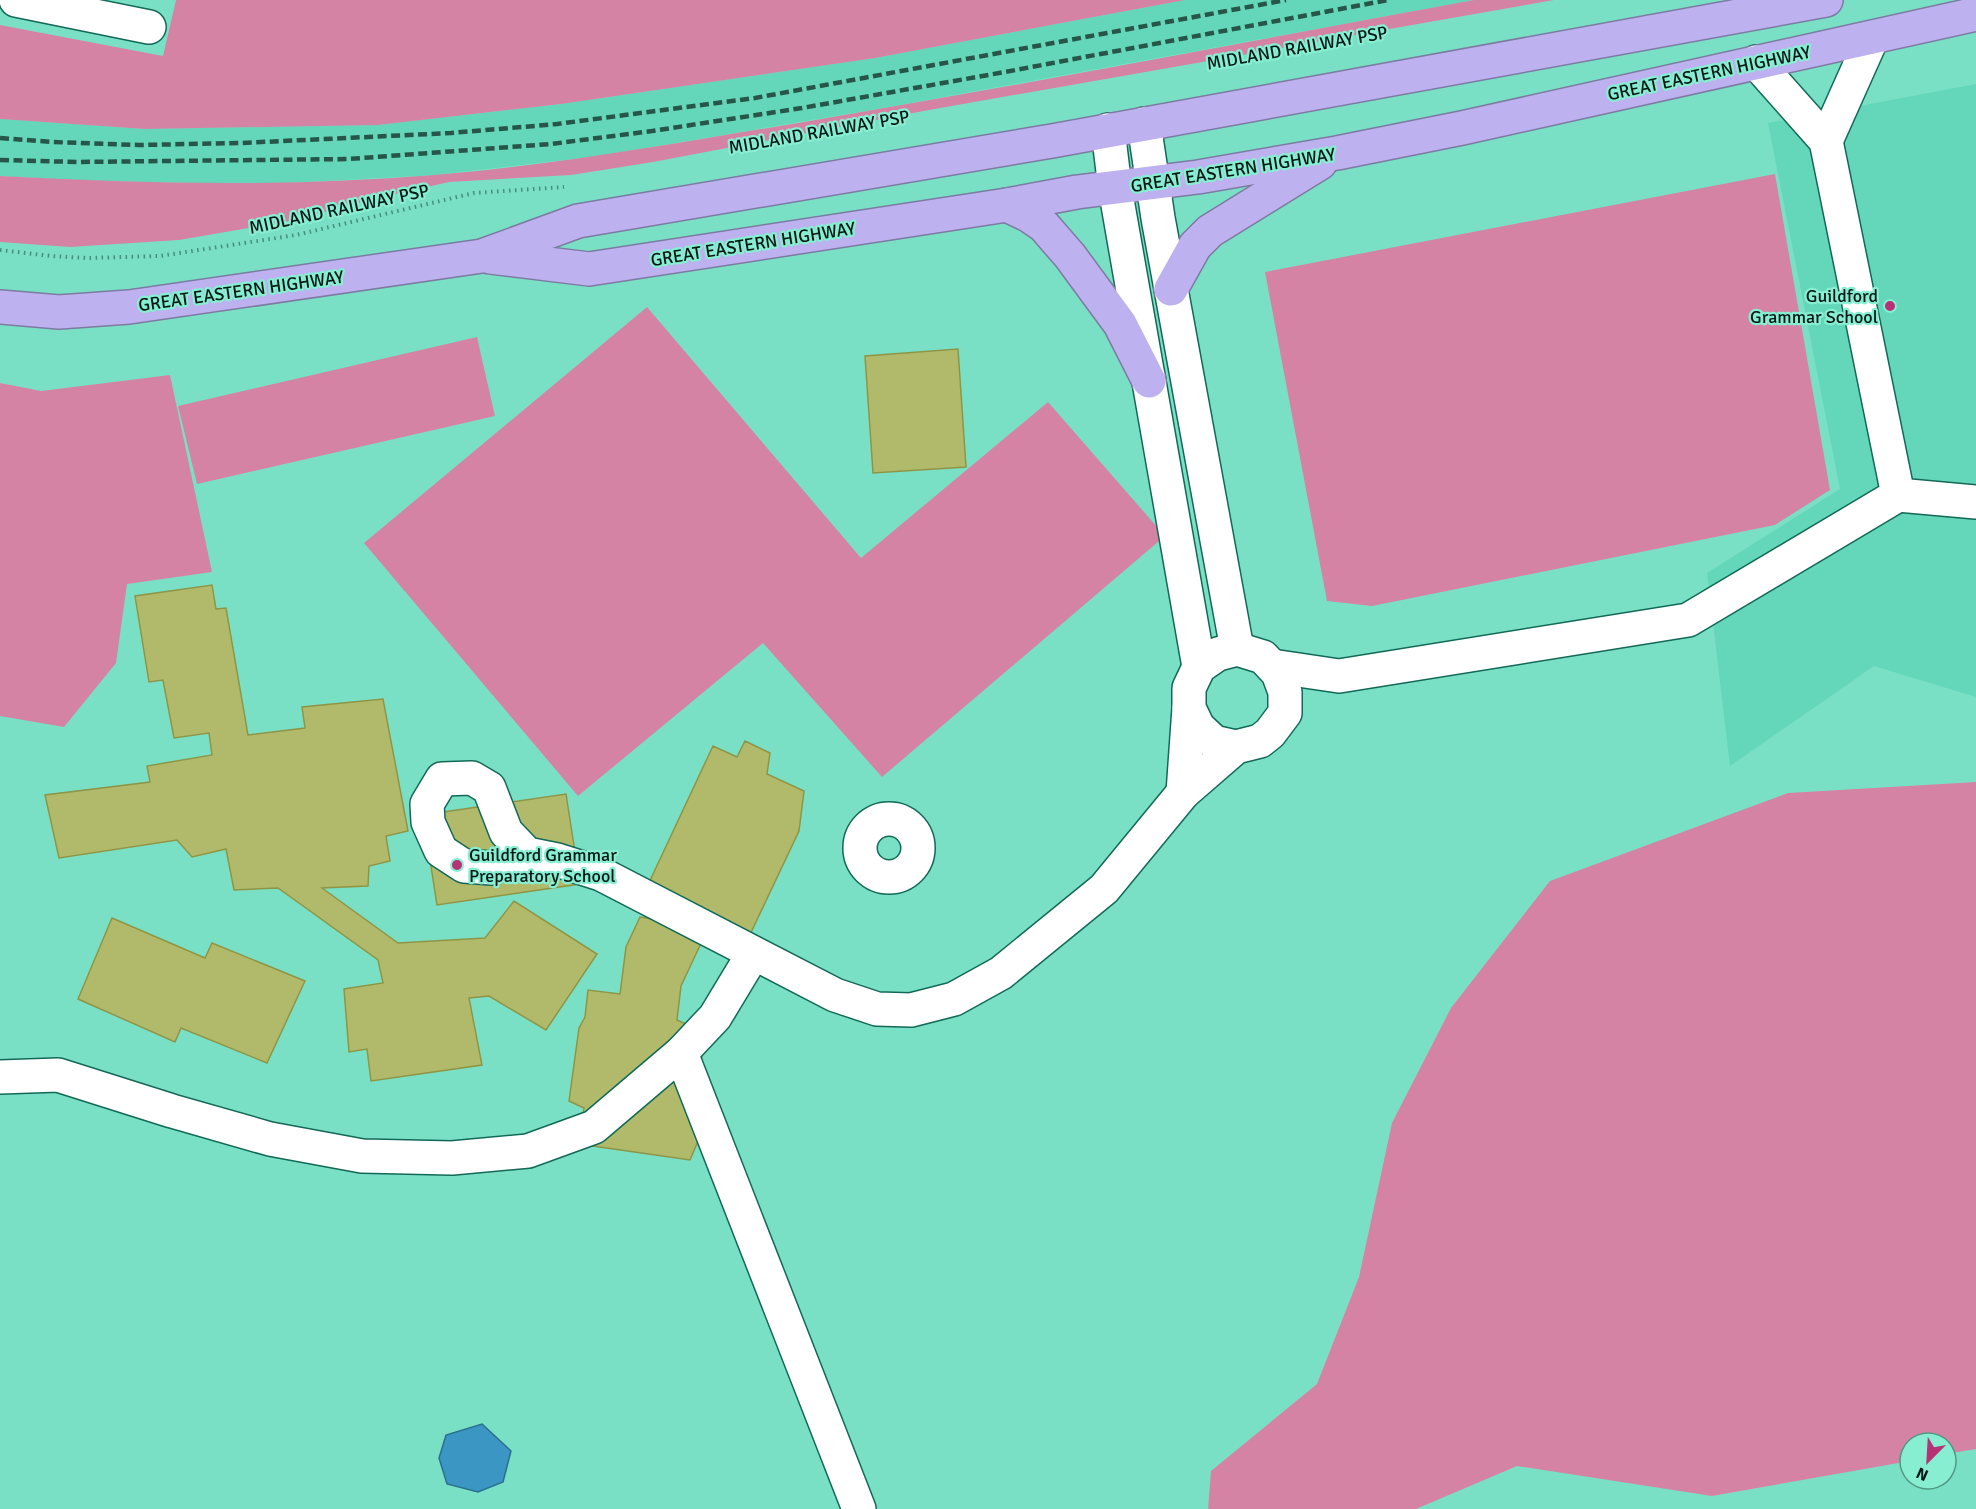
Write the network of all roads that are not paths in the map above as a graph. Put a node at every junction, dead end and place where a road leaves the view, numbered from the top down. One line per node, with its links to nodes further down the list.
1 (16, 0): 4 (street)
2 (1826, 0): 7 (highway, GREAT EASTERN HIGHWAY)
3 (1976, 14): 5 (highway, GREAT EASTERN HIGHWAY)
4 (149, 27)
5 (1872, 38): 6 (highway, GREAT EASTERN HIGHWAY); 9 (street)
6 (1756, 62): 9 (street); 10 (highway, GREAT EASTERN HIGHWAY)
7 (1144, 124): 8 (highway, GREAT EASTERN HIGHWAY); 11 (street)
8 (1108, 130): 12 (street); 14 (highway, GREAT EASTERN HIGHWAY)
9 (1826, 141): 18 (street)
10 (1337, 153): 11 (highway, GREAT EASTERN HIGHWAY); 15 (highway)
11 (1153, 183): 12 (highway, GREAT EASTERN HIGHWAY); 15 (street)
12 (1115, 189): 13 (highway, GREAT EASTERN HIGHWAY); 17 (street)
13 (1007, 205): 14 (highway, GREAT EASTERN HIGHWAY); 17 (highway)
14 (482, 256): 16 (highway, GREAT EASTERN HIGHWAY)
15 (1171, 289): 20 (street)
16 (0, 307)
17 (1149, 381): 22 (street)
18 (1898, 495): 19 (street); 23 (street)
19 (1976, 502)
20 (1237, 650): 21 (street); 22 (street)
21 (1272, 666): 23 (street); 25 (street)
22 (1199, 667): 24 (street)
23 (1339, 676): 25 (street)
24 (1189, 708): 26 (street); 27 (street)
25 (1285, 713): 26 (street)
26 (1236, 747): 27 (street)
27 (1183, 794): 29 (street)
28 (527, 854): 29 (street)
29 (753, 954): 30 (street)
30 (681, 1053): 31 (street); 32 (street)
31 (0, 1077)
32 (859, 1509)

